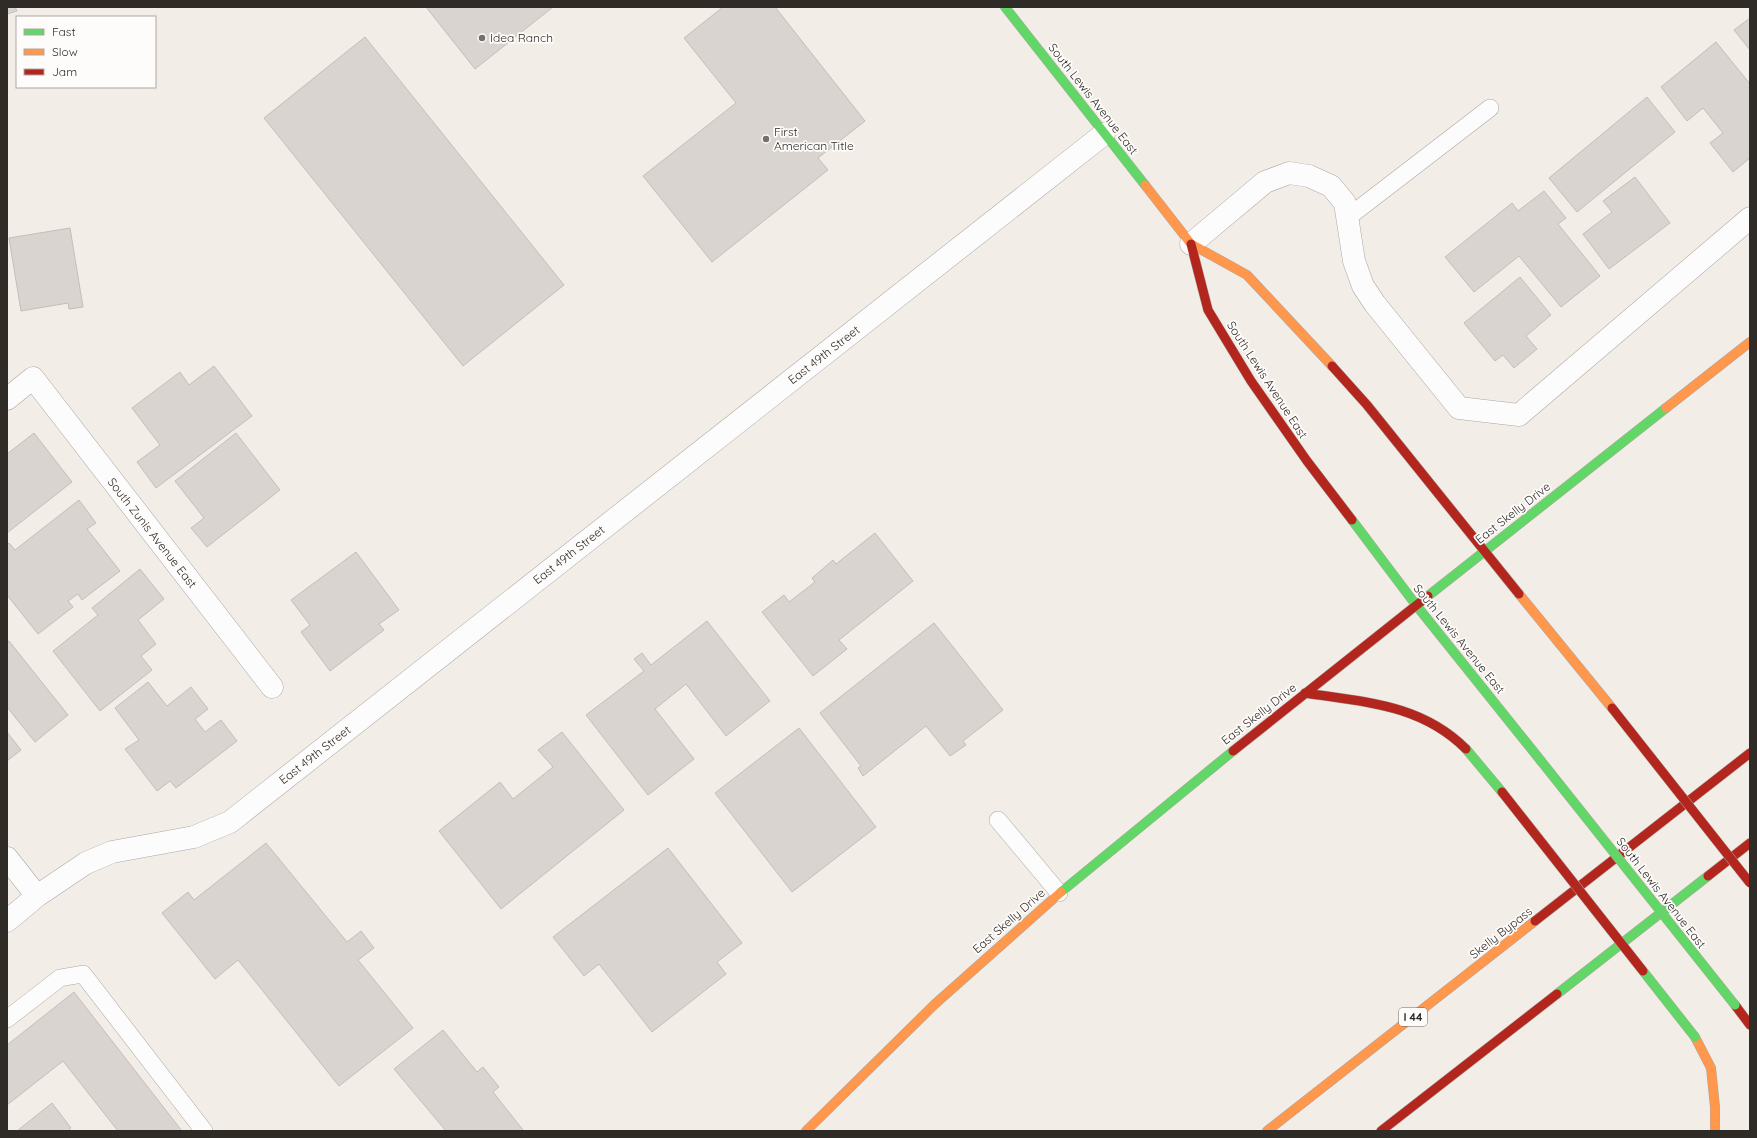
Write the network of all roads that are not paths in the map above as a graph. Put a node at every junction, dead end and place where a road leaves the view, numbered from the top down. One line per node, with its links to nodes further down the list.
1 (1005, 7): 3 (main road, South Lewis Avenue East)
2 (1490, 108): 4 (lane)
3 (1104, 134): 6 (main road, South Lewis Avenue East); 19 (street, East 49th Street)
4 (1347, 218): 5 (street); 6 (street)
5 (1750, 218)
6 (1191, 244): 9 (main road, South Lewis Avenue East); 10 (main road, South Lewis Avenue East)
7 (1750, 342): 9 (main road, East Skelly Drive)
8 (7, 399): 11 (street, South Zunis Avenue East)
9 (1484, 551): 10 (main road, East Skelly Drive); 17 (main road, South Lewis Avenue East, bridge)
10 (1416, 605): 12 (main road, East Skelly Drive); 22 (main road, South Lewis Avenue East, bridge)
11 (272, 687)
12 (1305, 693): 18 (main road, East Skelly Drive); 27 (main road, bridge)
13 (1750, 753): 25 (main road, Skelly Bypass / I 44)
14 (998, 820): 18 (lane)
15 (1750, 842): 26 (main road)
16 (7, 858): 19 (street)
17 (1750, 883)
18 (1059, 893): 24 (main road, East Skelly Drive)
19 (37, 896): 20 (street, East 49th Street)
20 (8, 917)
21 (7, 1019): 23 (lane)
22 (1750, 1026)
23 (204, 1131)
24 (806, 1131)
25 (1267, 1131)
26 (1381, 1131)
27 (1715, 1131)

